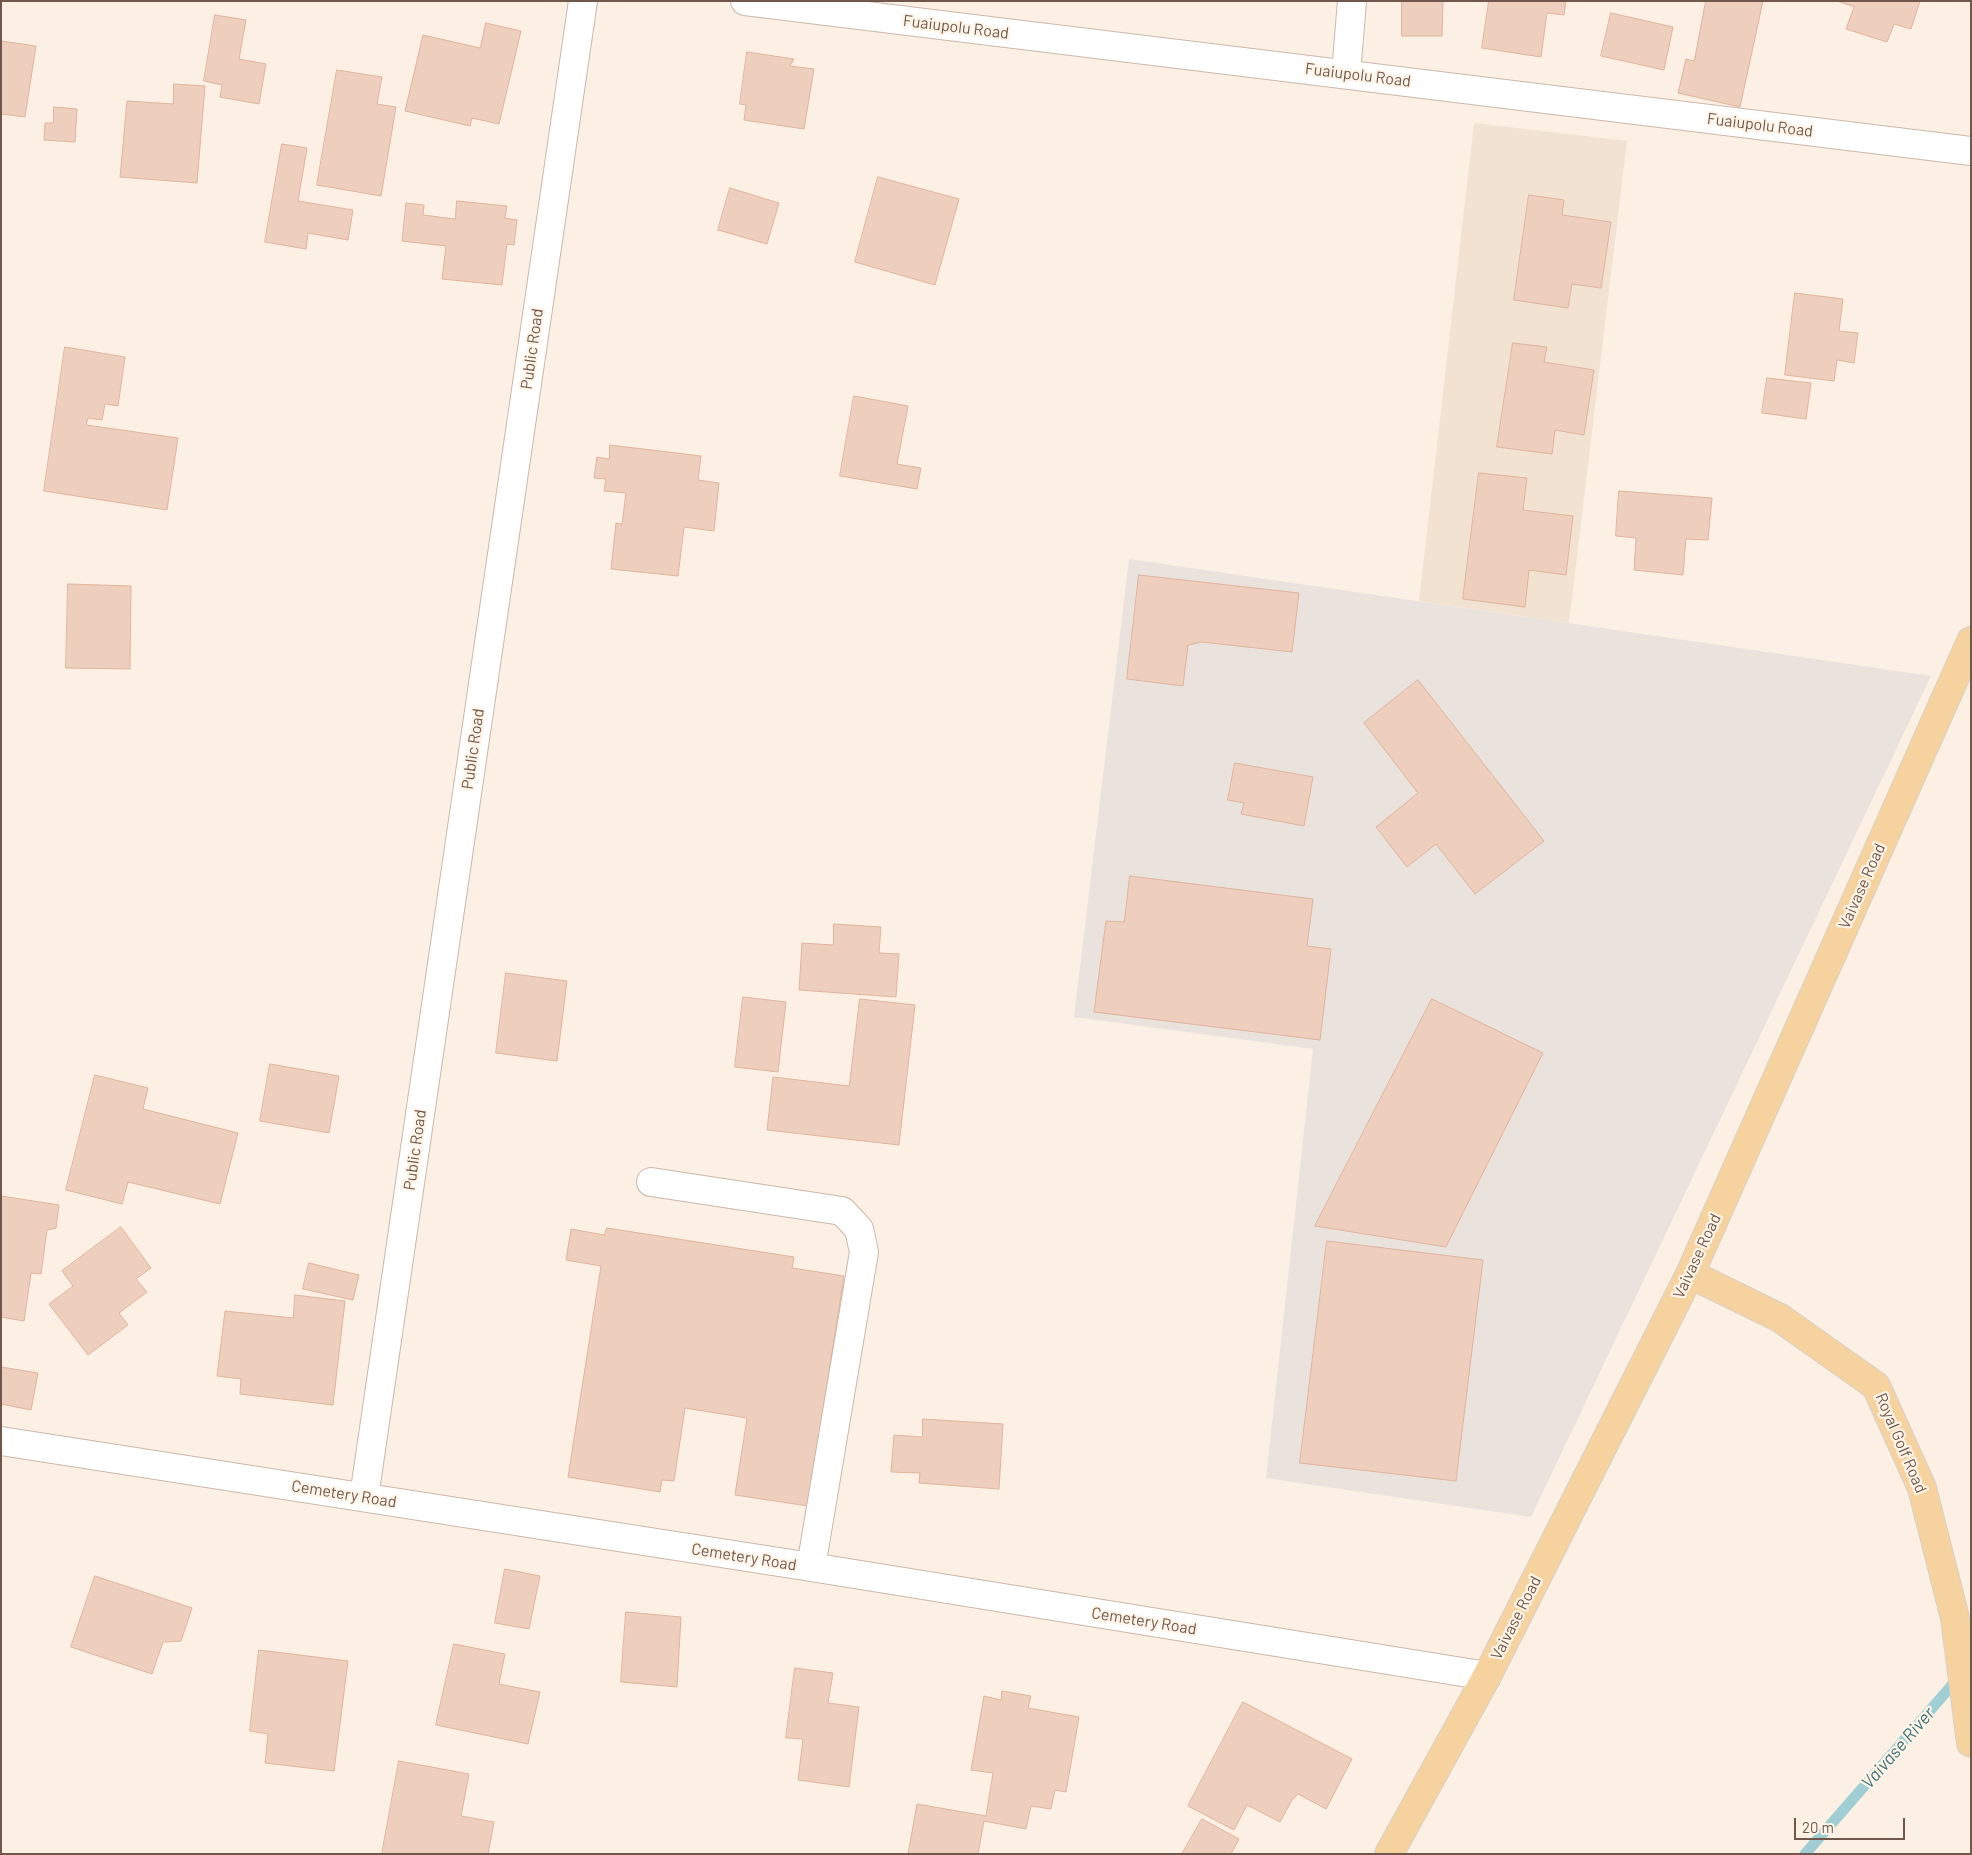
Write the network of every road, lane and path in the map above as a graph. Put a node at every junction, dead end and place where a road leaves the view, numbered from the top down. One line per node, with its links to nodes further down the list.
1 (583, 1): 10 (street, Public Road)
2 (745, 1): 4 (street, Fuaiupolu Road)
3 (1352, 1): 4 (street)
4 (1346, 74): 5 (street, Fuaiupolu Road)
5 (1971, 151)
6 (1971, 641): 8 (main road, Vaivase Road)
7 (651, 1182): 11 (street)
8 (1690, 1274): 12 (main road, Vaivase Road); 13 (main road, Royal Golf Road)
9 (1, 1441): 10 (street, Cemetery Road)
10 (364, 1497): 11 (street, Cemetery Road)
11 (811, 1568): 12 (street, Cemetery Road)
12 (1487, 1676): 14 (main road, Vaivase Road)
13 (1971, 1743)
14 (1389, 1854)

